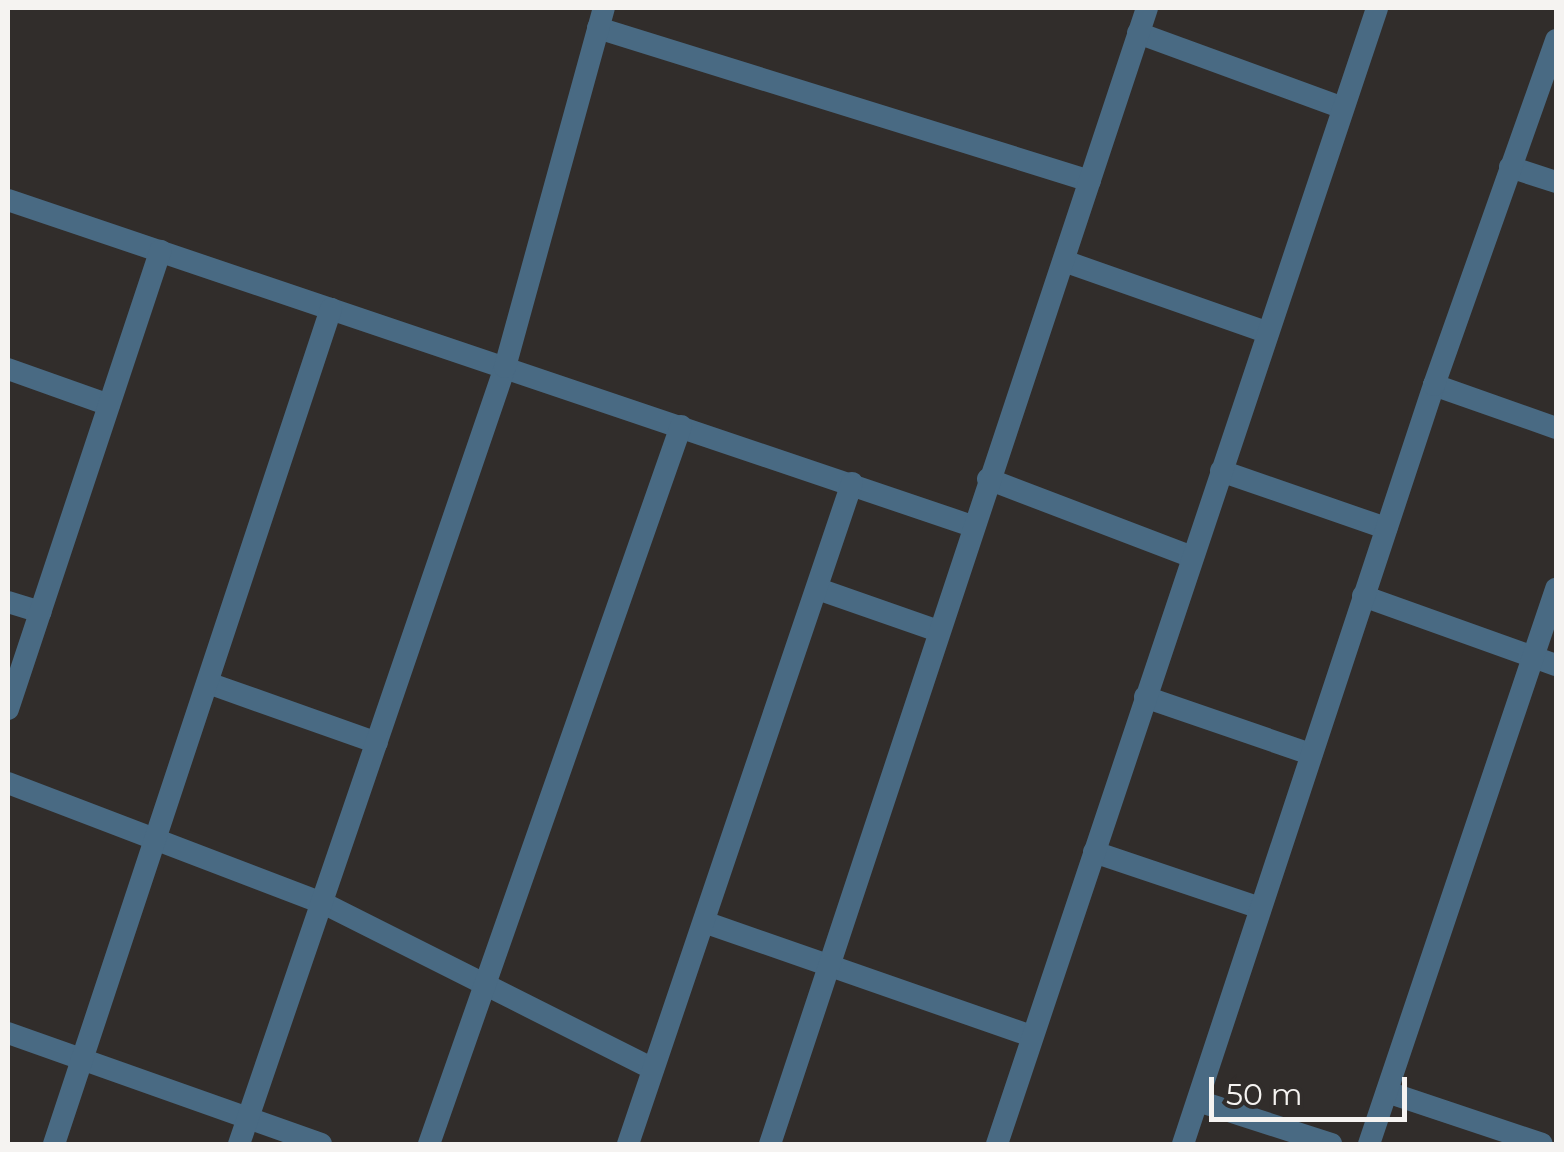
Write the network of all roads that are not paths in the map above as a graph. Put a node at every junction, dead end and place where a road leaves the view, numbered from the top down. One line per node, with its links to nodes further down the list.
1 (1147, 8): 4 (street)
2 (1377, 8): 6 (street)
3 (601, 18): 8 (street); 15 (street)
4 (1138, 33): 6 (street); 8 (street)
5 (1556, 40): 7 (street)
6 (1343, 108): 14 (street)
7 (1510, 166): 9 (street); 17 (street)
8 (1090, 181): 12 (street)
9 (1556, 182)
10 (8, 200): 11 (street)
11 (160, 251): 13 (street); 18 (street)
12 (1064, 261): 14 (street); 22 (street)
13 (331, 309): 15 (street); 34 (street)
14 (1268, 333): 21 (street)
15 (505, 367): 19 (street); 37 (street)
16 (8, 369): 18 (street)
17 (1434, 385): 20 (street); 25 (street)
18 (109, 405): 31 (street)
19 (681, 426): 23 (street); 46 (street)
20 (1556, 428)
21 (1221, 472): 25 (street); 26 (street)
22 (988, 480): 24 (street); 26 (street)
23 (852, 484): 24 (street); 27 (street)
24 (972, 526): 32 (street)
25 (1386, 528): 29 (street)
26 (1192, 557): 35 (street)
27 (818, 589): 32 (street); 44 (street)
28 (1556, 590): 33 (street)
29 (1363, 596): 33 (street); 38 (street)
30 (8, 602): 31 (street)
31 (40, 612): 36 (street)
32 (938, 631): 45 (street)
33 (1545, 661): 51 (street)
34 (208, 683): 37 (street); 40 (street)
35 (1145, 698): 38 (street); 41 (street)
36 (8, 708)
37 (377, 743): 42 (street)
38 (1311, 754): 43 (street)
39 (8, 783): 40 (street)
40 (156, 836): 42 (street); 49 (street)
41 (1094, 852): 43 (street); 48 (street)
42 (325, 904): 46 (street); 53 (street)
43 (1260, 908): 52 (street)
44 (704, 922): 45 (street); 50 (street)
45 (828, 967): 48 (street); 59 (street)
46 (486, 985): 50 (street); 57 (street)
47 (8, 1033): 49 (street)
48 (1032, 1036): 60 (street)
49 (82, 1058): 53 (street); 54 (street)
50 (653, 1069): 58 (street)
51 (1386, 1092): 63 (street); 64 (street)
52 (1198, 1101): 61 (street); 62 (street)
53 (248, 1118): 55 (street); 56 (street)
54 (54, 1144)
55 (240, 1144)
56 (321, 1144)
57 (429, 1144)
58 (628, 1144)
59 (770, 1144)
60 (997, 1144)
61 (1183, 1144)
62 (1331, 1144)
63 (1370, 1144)
64 (1542, 1144)

